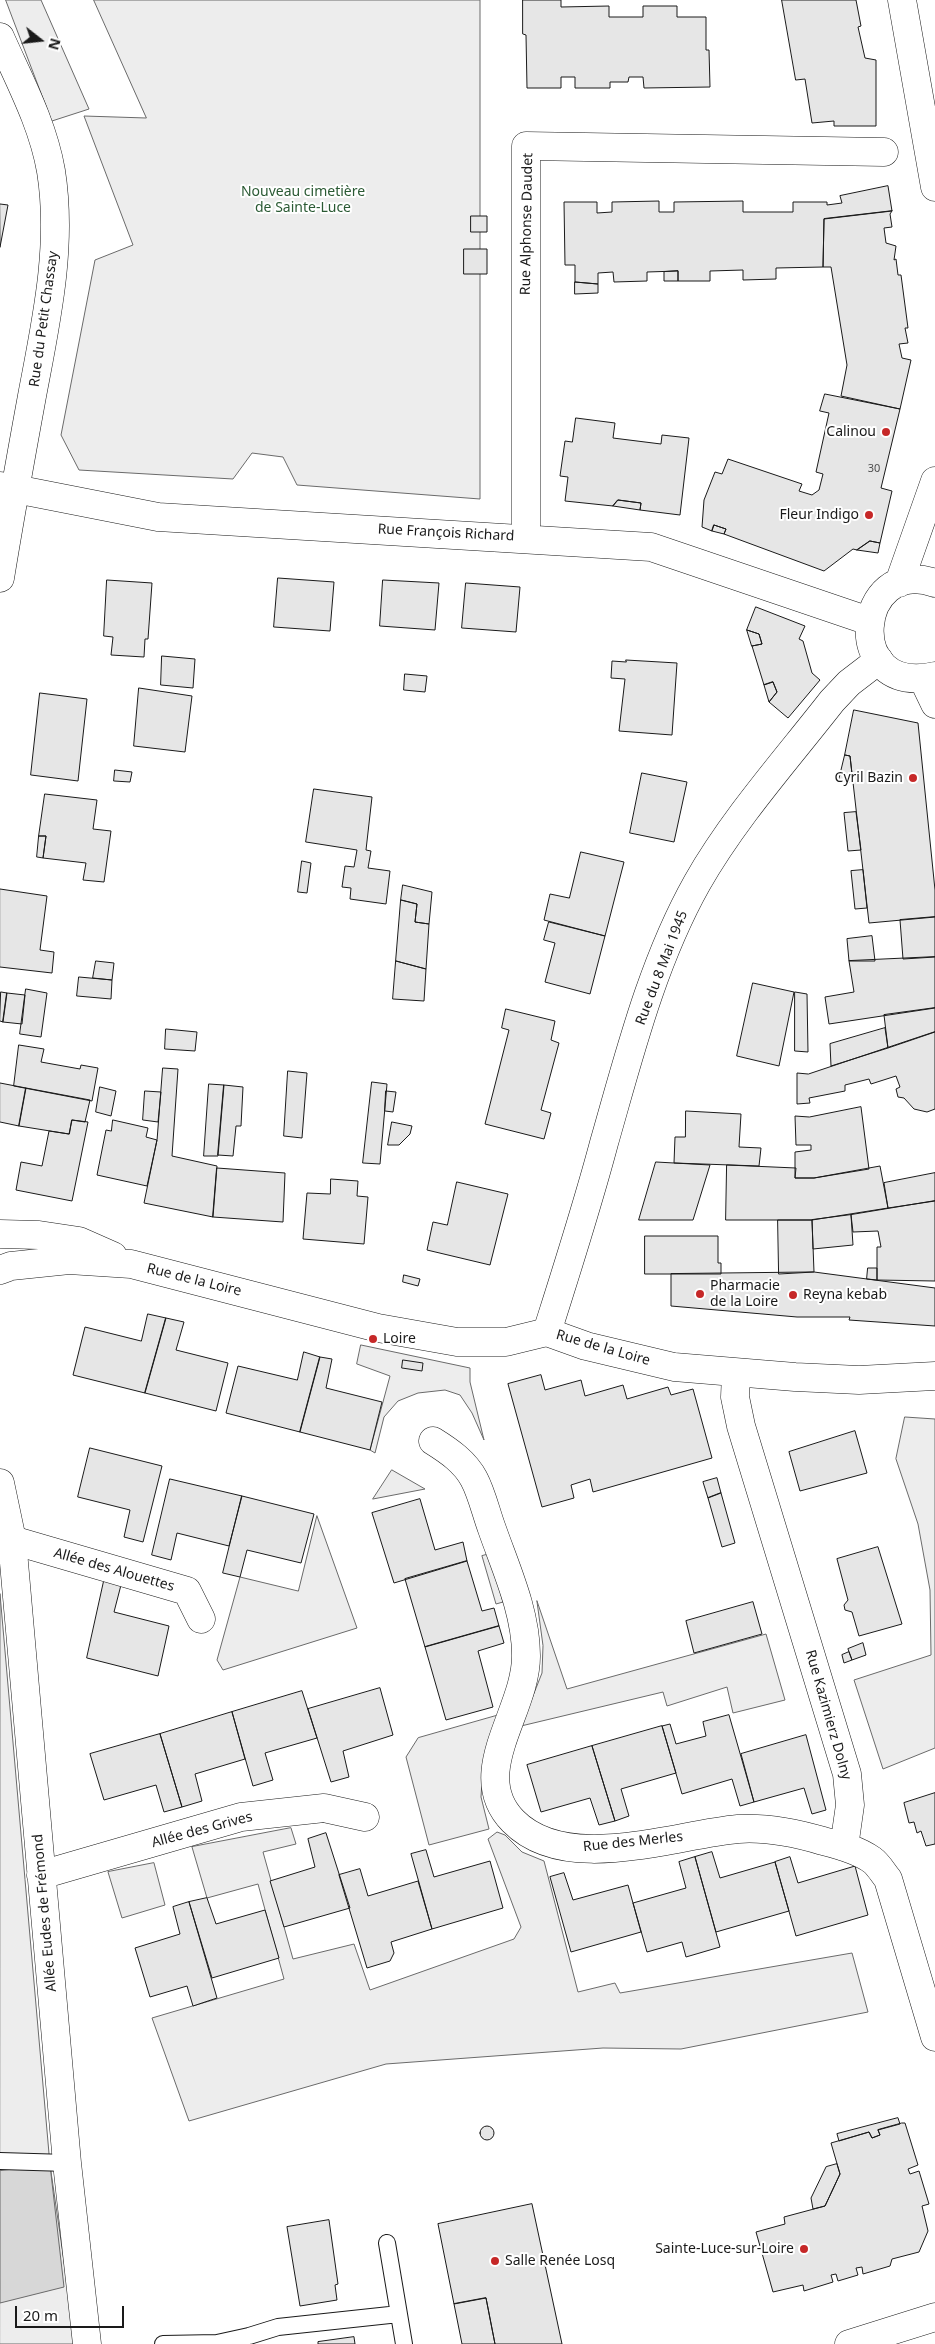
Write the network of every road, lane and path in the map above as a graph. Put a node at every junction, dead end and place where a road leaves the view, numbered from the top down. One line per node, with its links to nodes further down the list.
1 (902, 0): 4 (street)
2 (0, 37): 6 (street, Rue du Petit Chassay)
3 (884, 152): 7 (street, Rue Alphonse Daudet)
4 (935, 187)
5 (935, 481): 10 (street)
6 (7, 487): 7 (street, Rue François Richard); 8 (street, Rue du Petit Chassay)
7 (526, 538): 11 (street, Rue François Richard)
8 (0, 578)
9 (935, 583): 10 (street)
10 (899, 584): 11 (street)
11 (869, 621): 12 (street)
12 (879, 660): 13 (street); 18 (street, Rue du 8 Mai 1945)
13 (929, 678): 14 (street)
14 (935, 704)
15 (0, 1234): 16 (street, Rue de la Loire)
16 (131, 1264): 17 (street, Rue de la Loire); 18 (street, Rue de la Loire)
17 (0, 1270)
18 (547, 1332): 19 (street, Rue de la Loire)
19 (736, 1373): 20 (street, Rue de la Loire); 26 (street, Rue Kazimierz Dolny)
20 (935, 1376)
21 (433, 1441): 26 (street, Rue des Merles)
22 (0, 1483): 23 (street, Allée Eudes de Frémond)
23 (12, 1540): 24 (street, Allée des Alouettes); 27 (street, Allée Eudes de Frémond)
24 (201, 1618)
25 (365, 1817): 27 (street, Allée des Grives)
26 (844, 1846): 28 (street)
27 (41, 1875): 30 (street, Allée Eudes de Frémond)
28 (935, 2036)
29 (0, 2160): 30 (lane)
30 (67, 2162): 34 (street, Allée Eudes de Frémond)
31 (387, 2243): 32 (lane)
32 (399, 2314): 35 (lane); 36 (lane)
33 (935, 2317): 37 (street)
34 (87, 2344)
35 (163, 2344)
36 (404, 2344)
37 (849, 2344)

